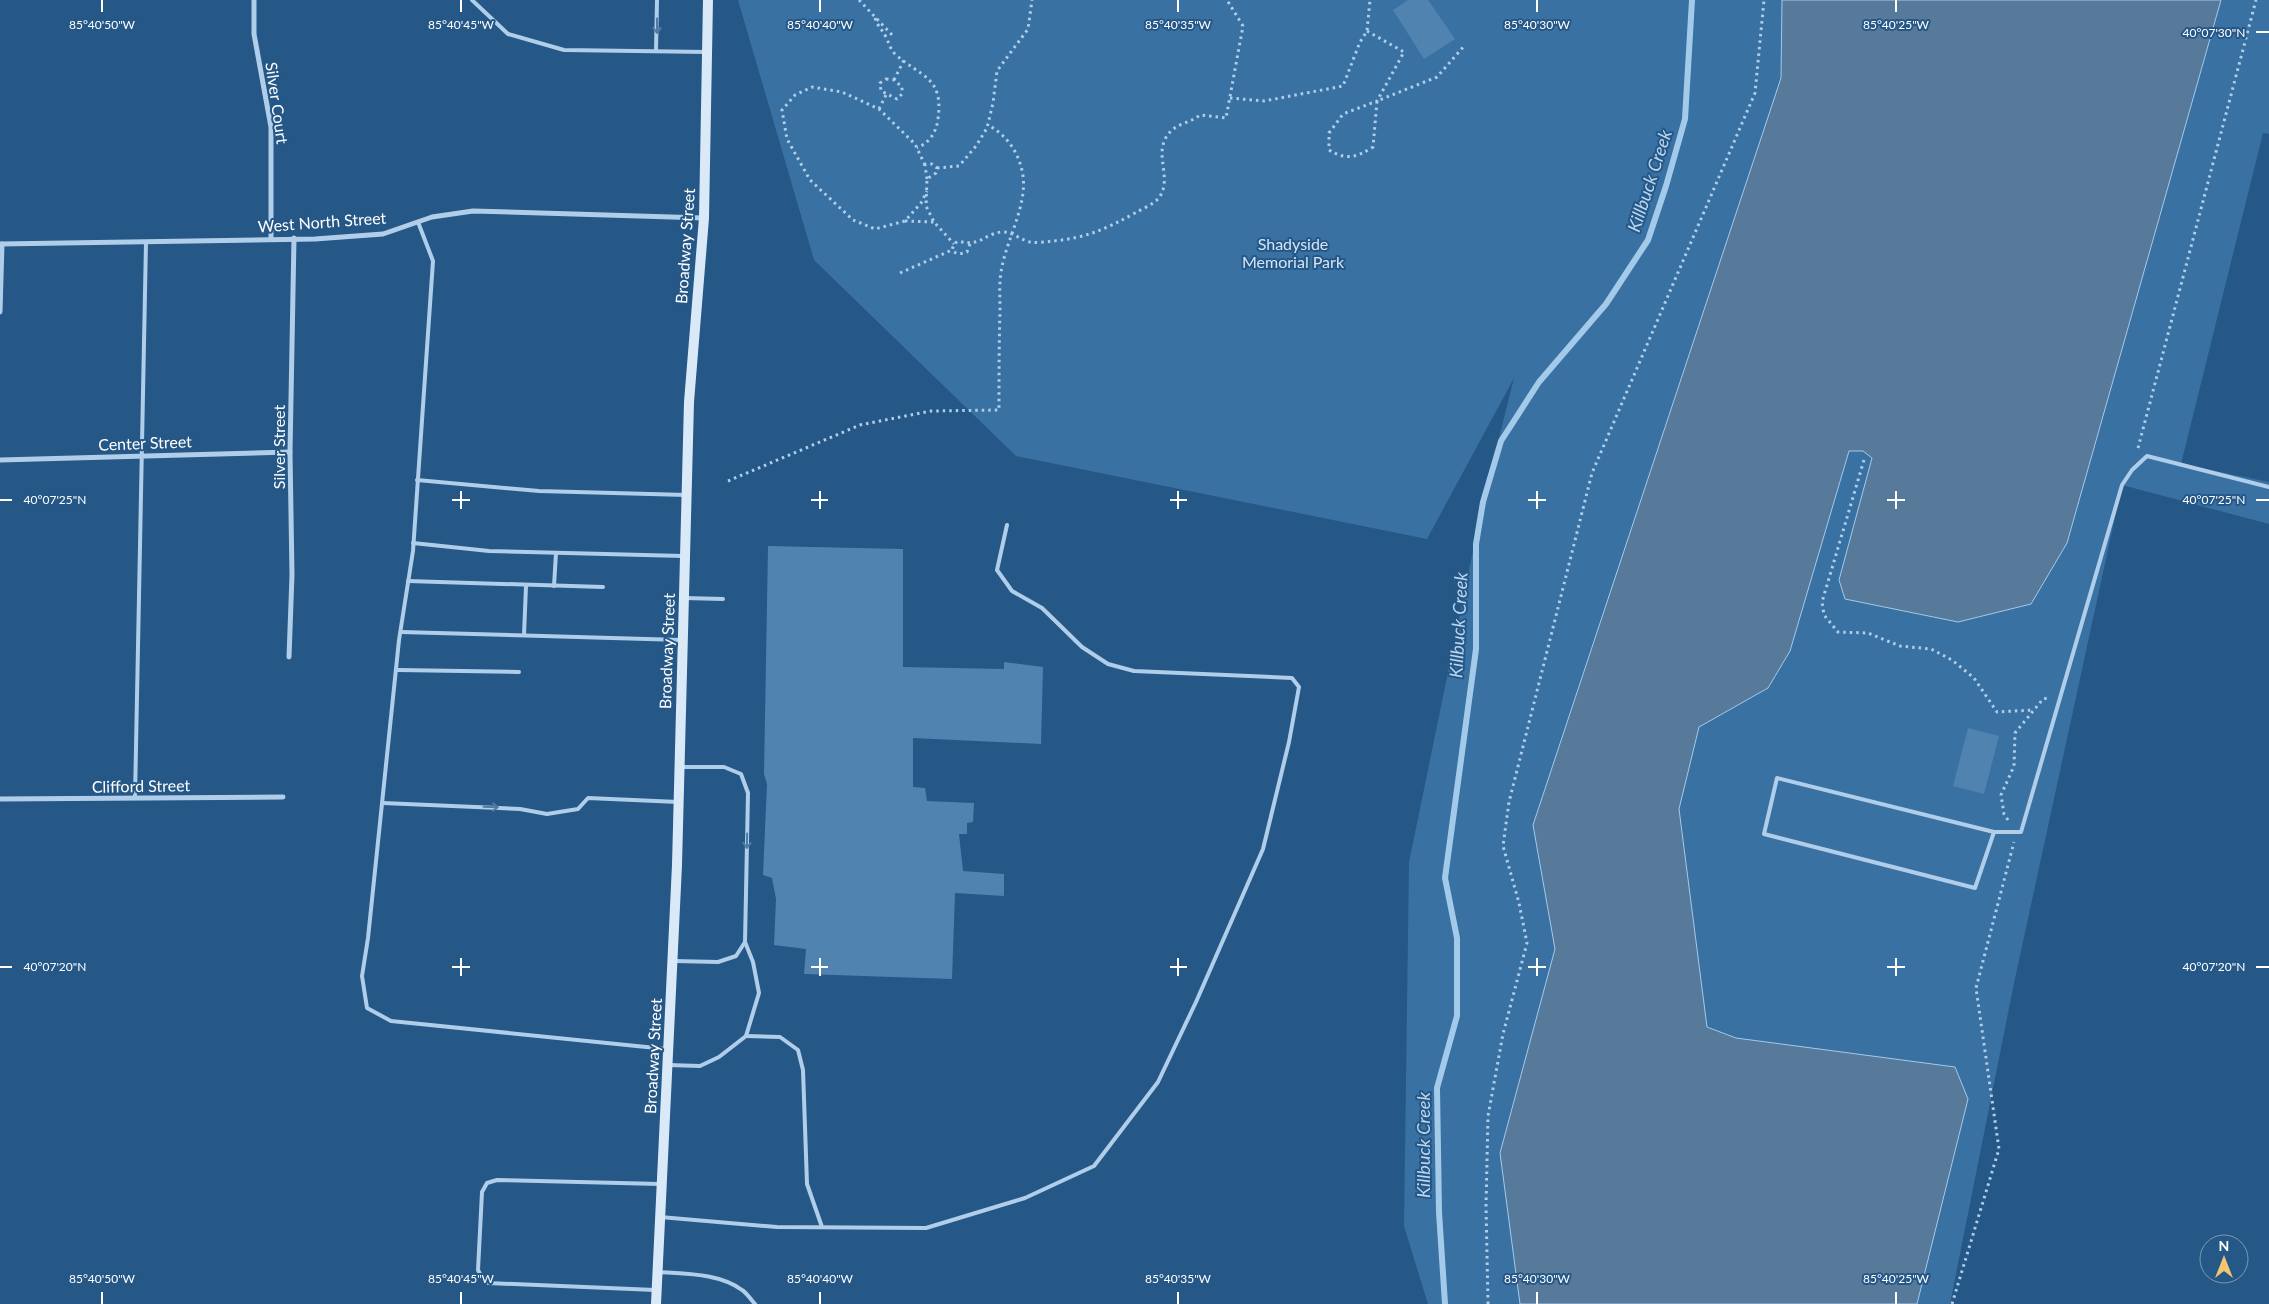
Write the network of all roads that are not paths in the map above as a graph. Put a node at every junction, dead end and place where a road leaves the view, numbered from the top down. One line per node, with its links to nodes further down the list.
1 (254, 0): 10 (street, Silver Court)
2 (472, 0): 5 (lane)
3 (657, 0): 5 (lane, one-way to 5)
4 (708, 0): 6 (main road, Broadway Street)
5 (656, 51): 6 (lane)
6 (707, 52): 7 (main road, Broadway Street)
7 (704, 218): 8 (street, West North Street); 19 (main road, Broadway Street)
8 (418, 222): 9 (street, West North Street); 17 (lane)
9 (294, 238): 10 (street, West North Street); 14 (street, Silver Street)
10 (271, 239): 11 (street, West North Street)
11 (146, 242): 12 (street, West North Street); 15 (lane)
12 (1, 244): 13 (street)
13 (0, 312)
14 (290, 452): 15 (street, Center Street); 33 (street, Silver Street)
15 (143, 456): 16 (street, Center Street); 38 (lane)
16 (0, 460)
17 (417, 480): 19 (lane); 21 (lane)
18 (2269, 487): 42 (lane)
19 (687, 495): 23 (main road, Broadway Street)
20 (1007, 525): 50 (lane)
21 (413, 542): 22 (lane); 24 (lane)
22 (556, 553): 23 (lane); 26 (lane)
23 (685, 556): 28 (main road, Broadway Street)
24 (408, 581): 25 (lane); 30 (lane)
25 (526, 586): 26 (lane); 31 (lane)
26 (554, 586): 27 (lane)
27 (603, 587)
28 (684, 598): 29 (lane); 32 (main road, Broadway Street)
29 (723, 599)
30 (401, 632): 31 (lane); 34 (lane)
31 (524, 635): 32 (lane)
32 (683, 640): 36 (main road, Broadway Street)
33 (289, 657)
34 (398, 670): 35 (lane); 41 (lane)
35 (519, 672)
36 (679, 767): 40 (main road, Broadway Street); 43 (lane, one-way to 43)
37 (283, 797): 38 (street, Clifford Street)
38 (135, 798): 39 (street, Clifford Street)
39 (0, 800)
40 (678, 802): 41 (lane, one-way to 40); 44 (main road, Broadway Street)
41 (383, 803): 46 (lane)
42 (1994, 832): 42 (lane)
43 (746, 942): 44 (lane); 45 (lane)
44 (672, 960): 46 (main road, Broadway Street)
45 (746, 1036): 47 (lane); 50 (lane)
46 (668, 1049): 47 (main road, Broadway Street)
47 (668, 1065): 48 (main road, Broadway Street)
48 (662, 1184): 49 (main road, Broadway Street); 52 (lane)
49 (660, 1218): 50 (lane); 51 (main road, Broadway Street)
50 (822, 1227)
51 (658, 1272): 52 (main road, Broadway Street); 54 (lane)
52 (657, 1290): 53 (main road, Broadway Street)
53 (656, 1304)
54 (755, 1304)

